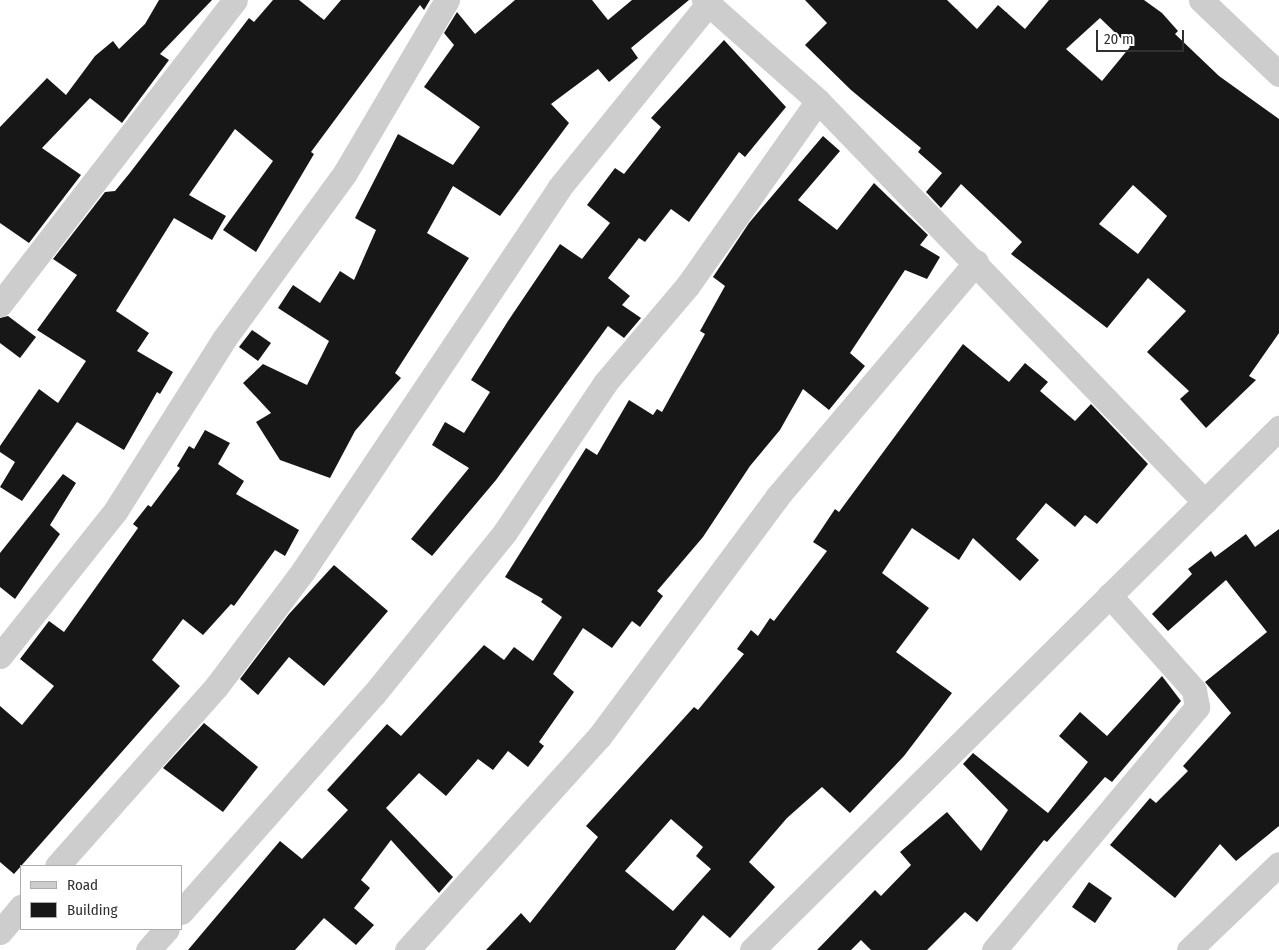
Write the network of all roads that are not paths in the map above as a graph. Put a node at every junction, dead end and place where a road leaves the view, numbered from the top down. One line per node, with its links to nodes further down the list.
1 (235, 0): 8 (street)
2 (447, 0): 12 (street)
3 (1201, 0): 5 (street)
4 (706, 2): 6 (street); 14 (street)
5 (1279, 74)
6 (818, 101): 7 (street); 16 (street)
7 (976, 262): 10 (street); 20 (street)
8 (0, 304)
9 (1279, 428): 10 (street)
10 (1205, 502): 11 (street)
11 (1109, 595): 21 (street); 22 (street)
12 (0, 656)
13 (1279, 864): 23 (street)
14 (58, 865)
15 (20, 908): 18 (street)
16 (182, 911)
17 (166, 930): 19 (street)
18 (0, 932)
19 (148, 950)
20 (407, 950)
21 (752, 950)
22 (994, 950)
23 (1189, 950)

